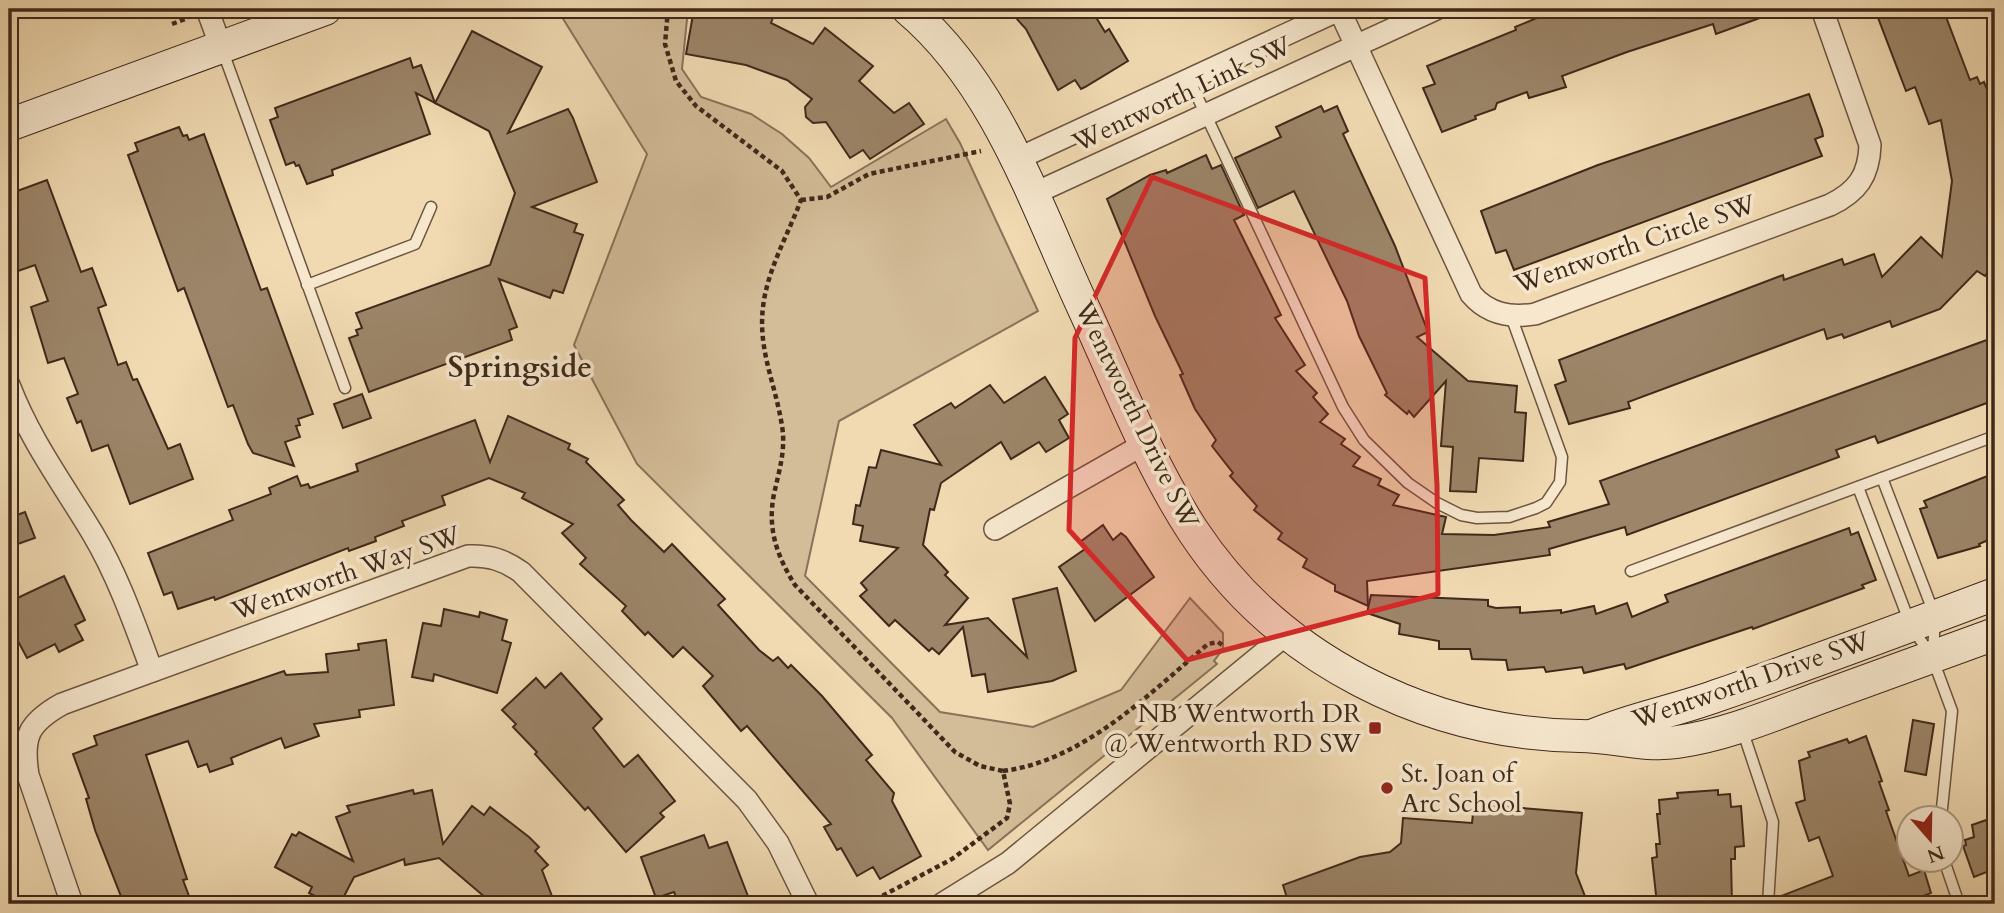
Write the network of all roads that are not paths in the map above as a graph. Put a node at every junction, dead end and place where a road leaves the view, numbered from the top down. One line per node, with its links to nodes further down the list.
1 (207, 9): 8 (street)
2 (325, 9): 8 (street)
3 (908, 9): 12 (street, Wentworth Drive SW)
4 (1339, 9): 7 (street, Wentworth Circle SW); 9 (street, Wentworth Link SW)
5 (1436, 9): 7 (street)
6 (1822, 9): 16 (street, Wentworth Circle SW)
7 (1357, 45): 10 (street, Wentworth Link SW); 16 (street, Wentworth Circle SW)
8 (221, 47): 11 (street); 15 (lane)
9 (1189, 79): 10 (lane); 12 (street, Wentworth Link SW)
10 (1205, 114): 13 (street, Wentworth Link SW); 16 (lane)
11 (9, 125)
12 (1010, 149): 13 (street, Wentworth Drive SW)
13 (1031, 194): 20 (street, Wentworth Drive SW)
14 (431, 207): 15 (lane)
15 (307, 285): 18 (lane)
16 (1511, 316)
17 (9, 385): 30 (street)
18 (345, 388)
19 (1995, 436): 21 (lane)
20 (1146, 443): 23 (street); 27 (street, Wentworth Drive SW)
21 (1882, 478): 22 (lane); 26 (lane)
22 (1858, 487): 24 (lane); 26 (lane)
23 (995, 528)
24 (1631, 571)
25 (1995, 594): 26 (street, Wentworth Drive SW)
26 (1923, 621): 29 (lane); 29 (lane); 32 (street, Wentworth Drive SW)
27 (1288, 634): 32 (street, Wentworth Drive SW); 37 (street)
28 (1995, 634): 29 (street, Wentworth Drive SW)
29 (1933, 657): 31 (street, Wentworth Drive SW); 33 (lane)
30 (152, 671): 35 (street, Wentworth Way SW); 36 (street, Wentworth Way SW)
31 (1742, 727): 32 (street, Wentworth Drive SW); 38 (lane)
32 (1591, 736)
33 (1942, 804)
34 (1949, 874): 39 (lane)
35 (72, 904)
36 (808, 904)
37 (942, 904)
38 (1768, 904)
39 (1959, 904)

